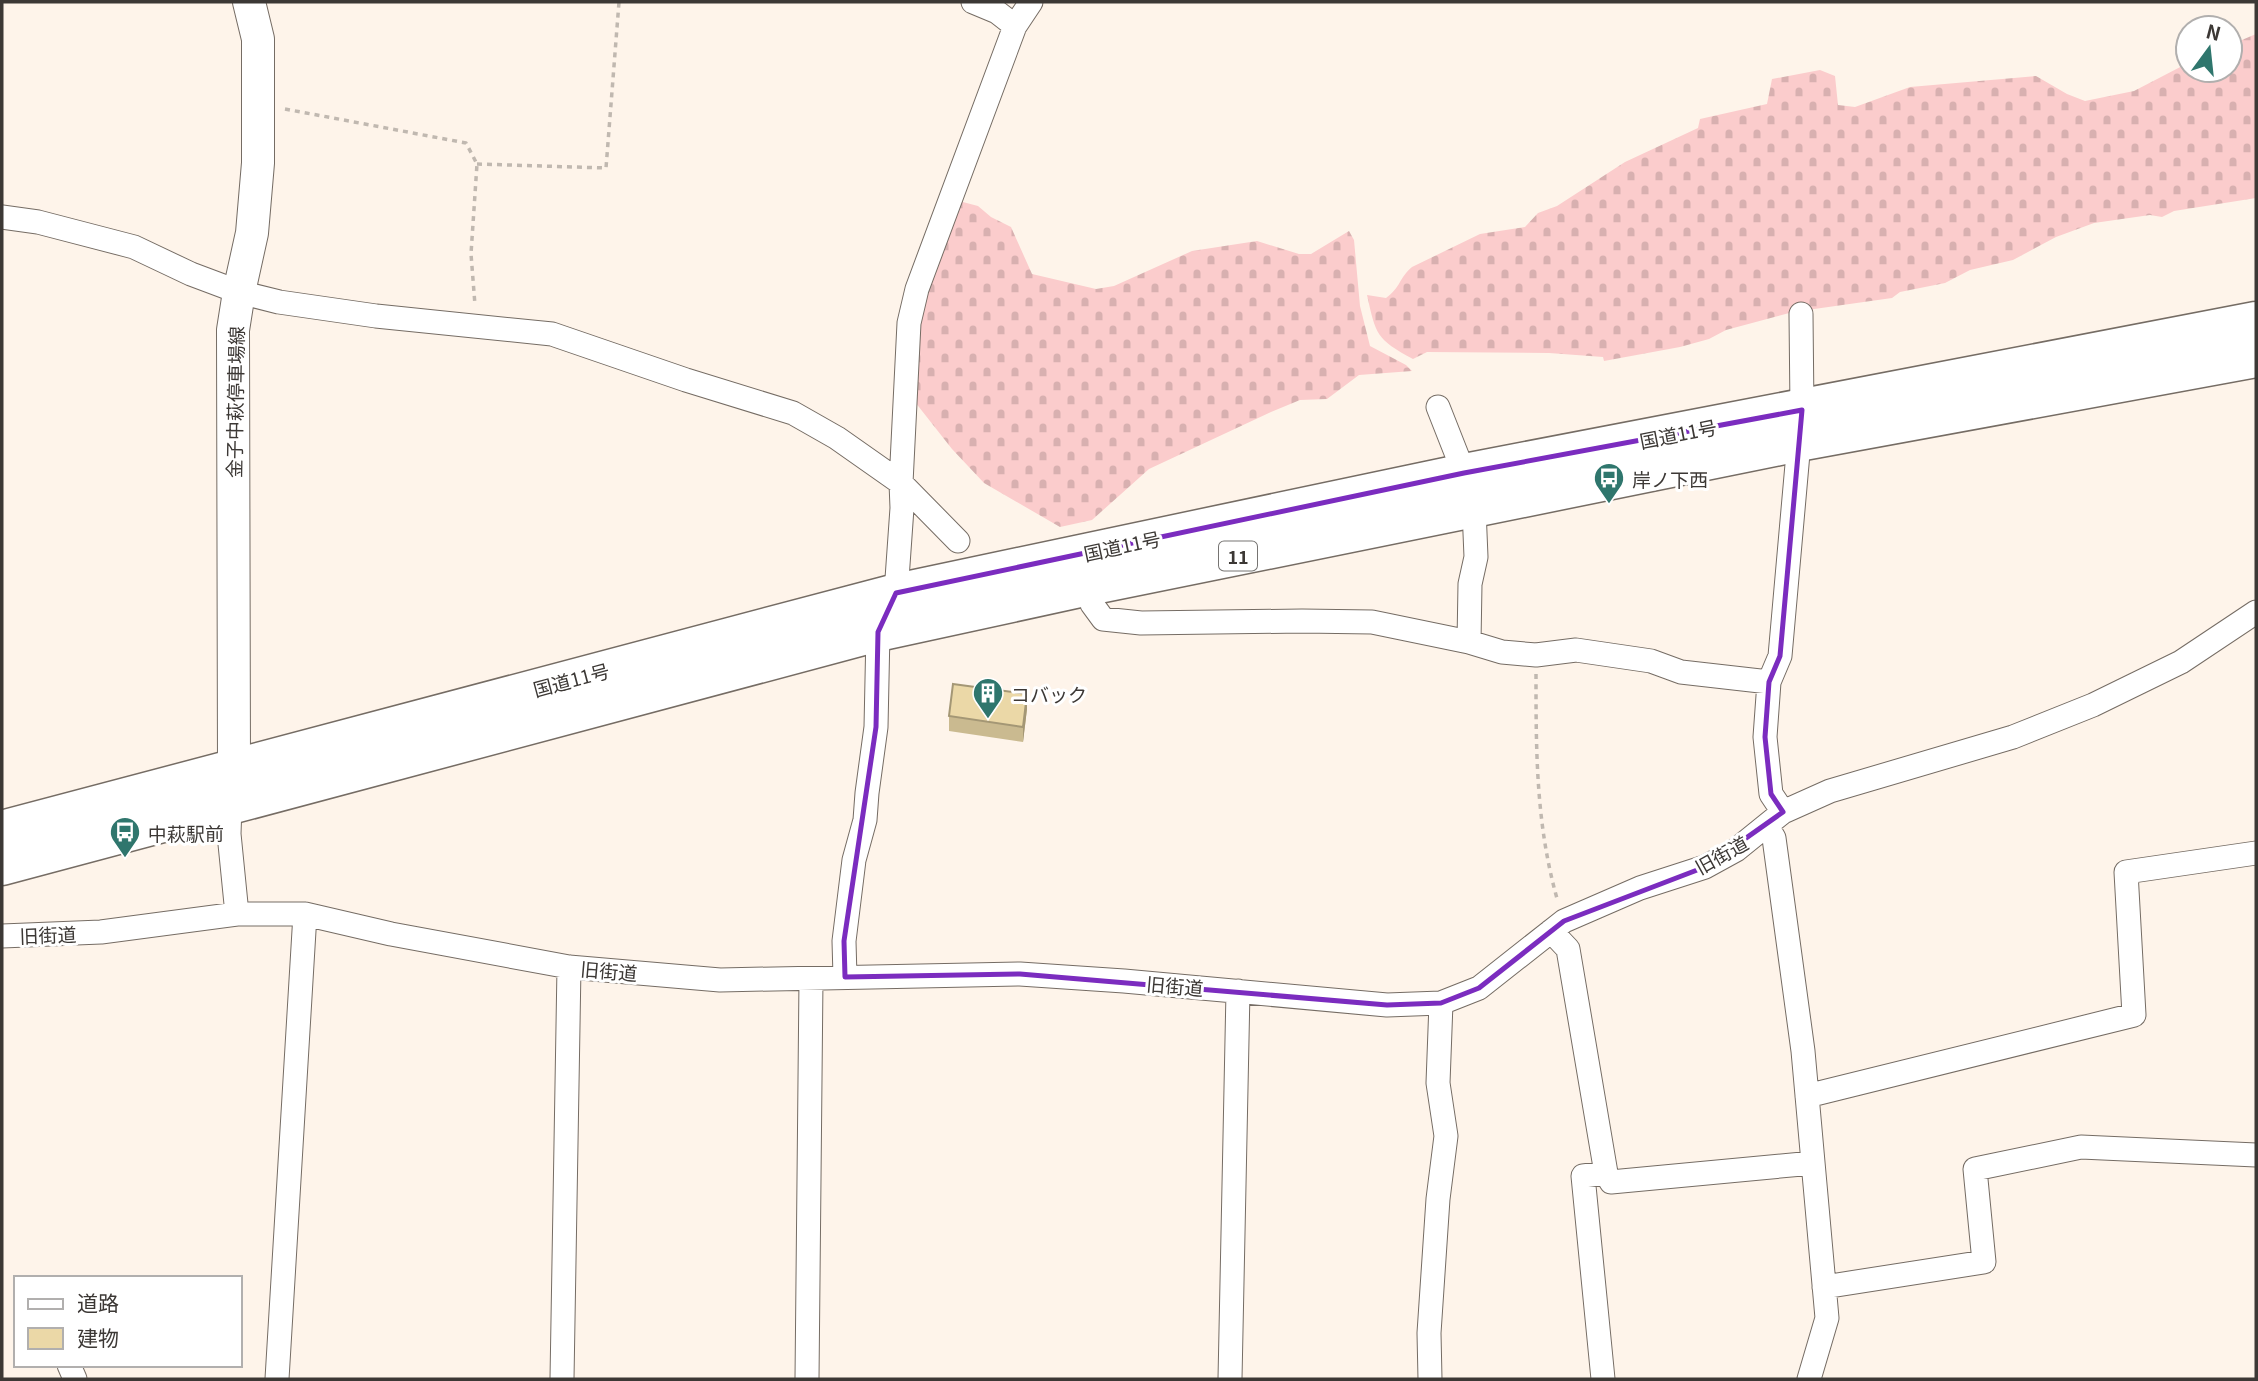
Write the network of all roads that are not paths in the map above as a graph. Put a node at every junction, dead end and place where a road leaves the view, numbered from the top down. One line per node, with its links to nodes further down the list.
1 (250, 2): 6 (main road, 金子中萩停車場線)
2 (973, 2): 4 (street)
3 (1031, 2): 4 (street)
4 (1015, 26): 12 (street)
5 (2, 217): 6 (street)
6 (239, 292): 12 (street); 21 (main road, 金子中萩停車場線)
7 (1801, 314): 11 (street)
8 (2256, 321): 11 (highway, 国道11号 / 11)
9 (2256, 358): 11 (highway, 国道11号 / 11)
10 (1438, 407): 13 (street)
11 (1801, 426): 13 (highway, 国道11号 / 11); 20 (street)
12 (901, 483): 14 (street); 16 (street)
13 (1469, 491): 15 (highway, 国道11号 / 11); 16 (highway, 国道11号 / 11); 19 (street)
14 (958, 541)
15 (1089, 586): 18 (highway, 国道11号 / 11); 19 (street)
16 (896, 593): 18 (street); 21 (highway, 国道11号 / 11)
17 (2256, 612): 23 (street, 旧街道)
18 (878, 632): 22 (highway, 国道11号 / 11); 32 (street)
19 (1469, 642): 20 (street)
20 (1769, 682): 23 (street)
21 (234, 768): 22 (main road, 金子中萩停車場線); 24 (highway, 国道11号 / 11)
22 (230, 805): 26 (highway, 国道11号 / 11); 27 (street)
23 (1775, 819): 29 (street, 旧街道); 36 (street)
24 (2, 830)
25 (2256, 853): 36 (street)
26 (2, 866)
27 (237, 914): 28 (street, 旧街道); 30 (street, 旧街道)
28 (305, 914): 31 (street, 旧街道); 41 (street)
29 (1557, 926): 35 (street, 旧街道); 39 (street)
30 (2, 936)
31 (569, 967): 33 (street, 旧街道); 42 (street)
32 (845, 976): 33 (street, 旧街道); 34 (street, 旧街道)
33 (811, 979): 43 (street)
34 (1238, 991): 35 (street, 旧街道); 44 (street)
35 (1441, 1003): 45 (street)
36 (1807, 1096): 38 (street)
37 (2256, 1155): 40 (street)
38 (1813, 1163): 39 (street); 40 (street)
39 (1606, 1173): 46 (street)
40 (1824, 1287): 47 (street)
41 (277, 1379)
42 (562, 1379)
43 (807, 1379)
44 (1230, 1379)
45 (1430, 1379)
46 (1602, 1379)
47 (1809, 1379)

